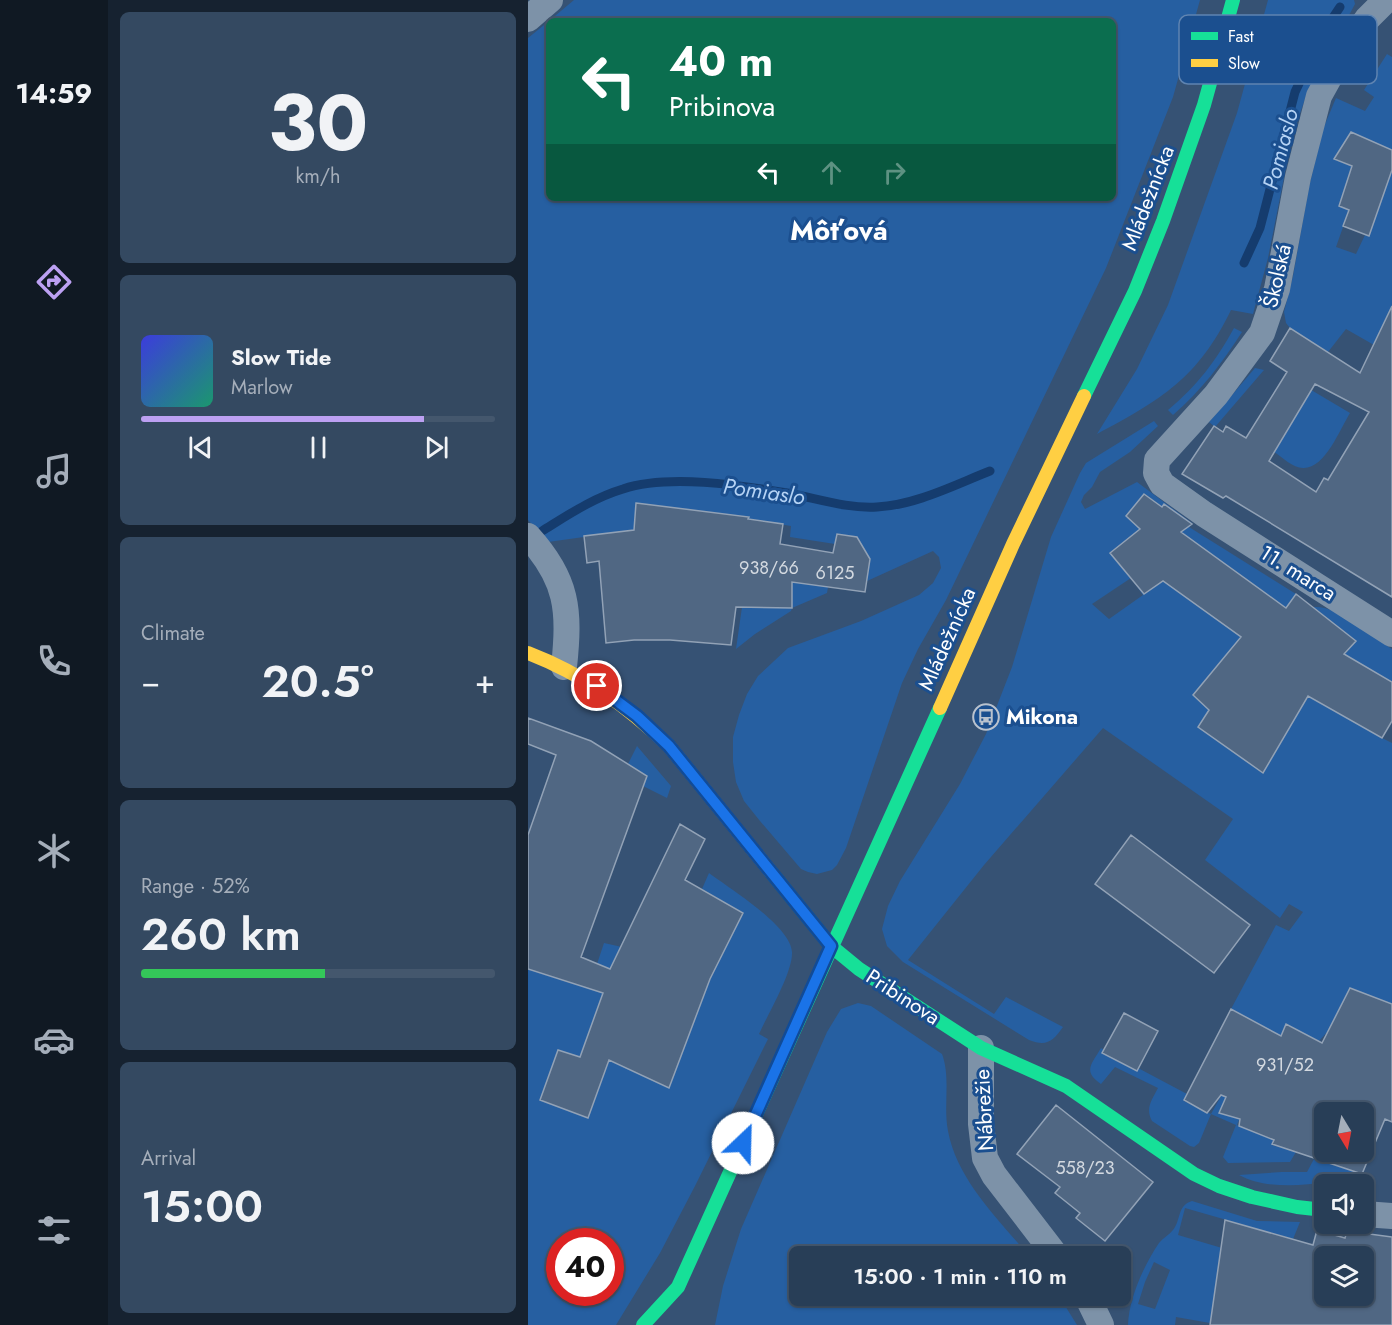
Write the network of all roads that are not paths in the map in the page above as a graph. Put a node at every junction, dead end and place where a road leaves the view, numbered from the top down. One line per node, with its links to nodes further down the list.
1 (550, 0): 6 (street)
2 (1233, 0): 4 (street, Mládežnícka)
3 (1386, 0): 5 (street, Školská)
4 (1229, 15)
5 (1371, 15)
6 (528, 19)
7 (1210, 84): 14 (street, Mládežnícka)
8 (1326, 84): 9 (street, Školská)
9 (1204, 514): 11 (street, 11. marca)
10 (528, 536): 13 (street)
11 (1392, 634)
12 (528, 653): 13 (street, Pribinova)
13 (564, 667): 14 (street, Pribinova)
14 (831, 946): 15 (street, Pribinova); 20 (street, Mládežnícka)
15 (981, 1048): 16 (street, Pribinova); 19 (street, Nábrežie)
16 (1314, 1209)
17 (1374, 1215): 18 (street)
18 (1392, 1216)
19 (1049, 1246)
20 (678, 1287): 21 (street); 23 (street)
21 (678, 1306)
22 (1092, 1306): 24 (street)
23 (643, 1325)
24 (1101, 1325)

